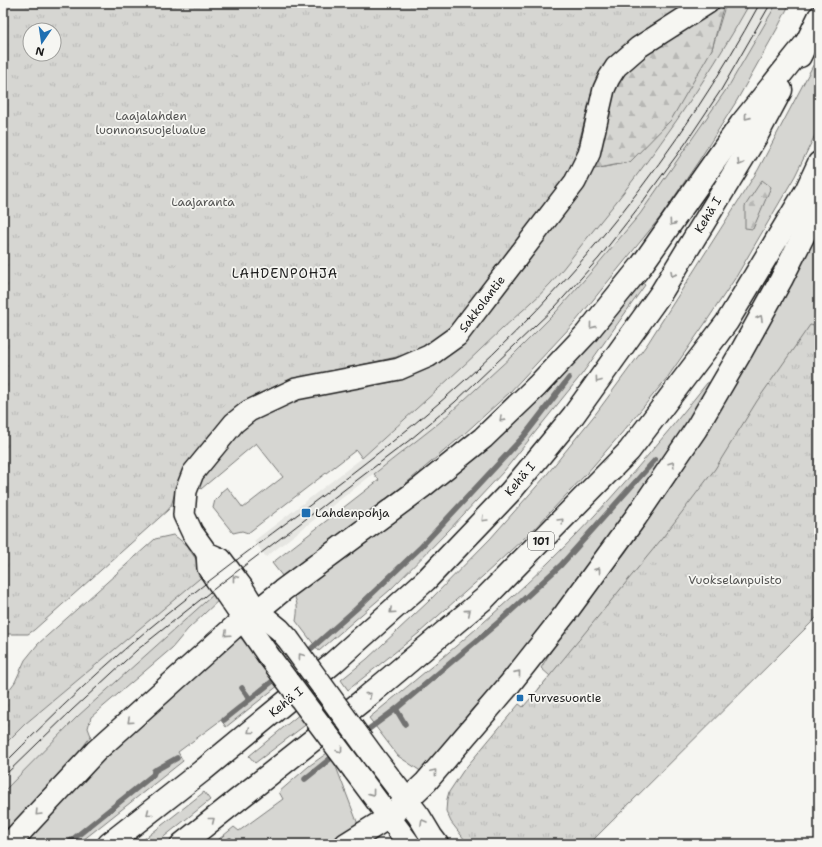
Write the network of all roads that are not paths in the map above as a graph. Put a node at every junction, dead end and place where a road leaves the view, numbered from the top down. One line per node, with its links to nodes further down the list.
1 (708, 3): 6 (street, Sakkolantie)
2 (819, 17): 3 (main road, Kehä I)
3 (806, 43): 6 (main road, one-way to 6); 10 (main road, Kehä I, one-way to 10)
4 (819, 163): 11 (main road, 101, one-way to 4)
5 (819, 205): 7 (main road, one-way to 5)
6 (250, 615): 7 (main road, one-way to 6, bridge); 8 (main road, one-way to 8, bridge); 9 (main road, one-way to 9)
7 (407, 800): 8 (main road); 14 (main road, one-way to 7)
8 (389, 817): 12 (main road); 13 (main road)
9 (9, 844)
10 (109, 844)
11 (182, 844)
12 (346, 844)
13 (410, 844)
14 (437, 844)

